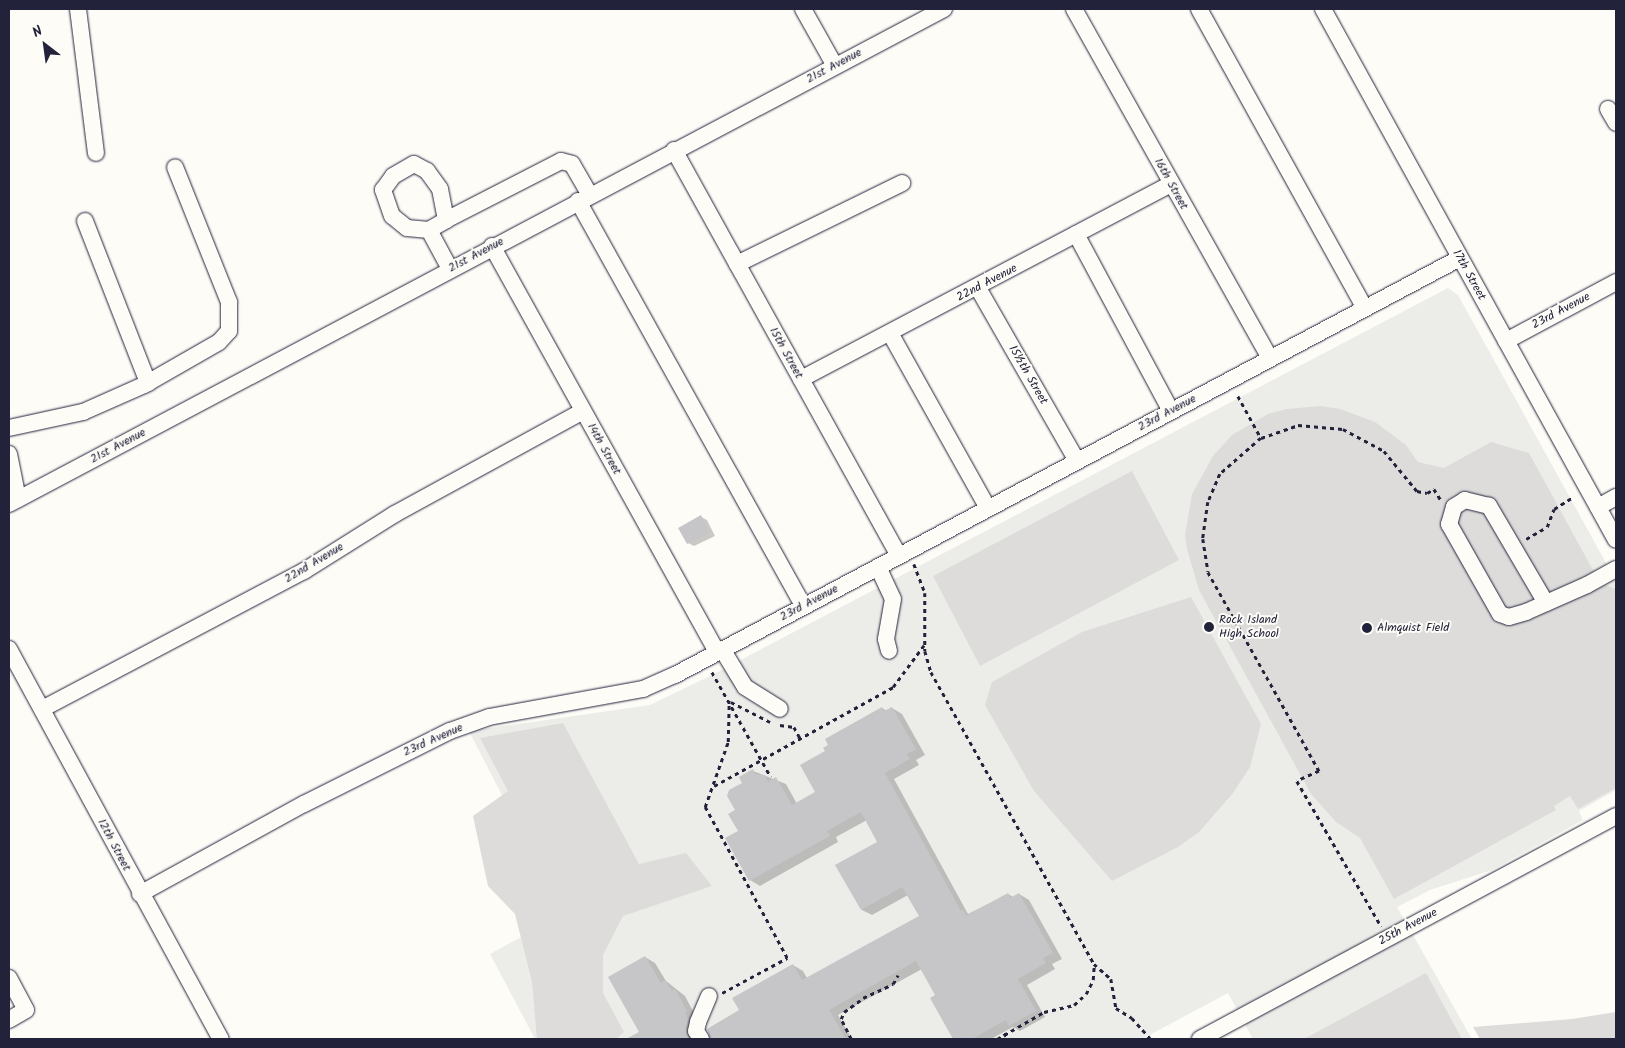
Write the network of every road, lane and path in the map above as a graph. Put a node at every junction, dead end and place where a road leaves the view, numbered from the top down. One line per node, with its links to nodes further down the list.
1 (78, 9): 9 (street)
2 (803, 9): 7 (street)
3 (1074, 9): 12 (street, 16th Street)
4 (1198, 9): 24 (street)
5 (1323, 9): 19 (street, 17th Street)
6 (936, 11): 7 (street, 21st Avenue)
7 (835, 66): 8 (street, 21st Avenue)
8 (674, 150): 13 (street, 21st Avenue); 20 (street, 15th Street)
9 (96, 153)
10 (175, 167): 29 (street)
11 (902, 183): 20 (street)
12 (1171, 184): 17 (street, 22nd Avenue); 27 (street, 16th Street)
13 (584, 198): 14 (street); 18 (street, 21st Avenue); 50 (street)
14 (446, 220): 16 (street); 16 (street)
15 (85, 221): 29 (street)
16 (429, 230): 21 (street)
17 (1076, 234): 23 (street, 22nd Avenue); 31 (street)
18 (492, 246): 21 (street, 21st Avenue); 32 (street, 14th Street)
19 (1460, 258): 24 (street, 23rd Avenue); 26 (street, 17th Street)
20 (737, 264): 28 (street, 15th Street)
21 (450, 269): 39 (street, 21st Avenue)
22 (1616, 282): 26 (street, 23rd Avenue)
23 (978, 288): 25 (street, 22nd Avenue); 35 (street, 15½th Street)
24 (1366, 308): 27 (street, 23rd Avenue)
25 (890, 333): 28 (street, 22nd Avenue); 42 (street)
26 (1506, 340): 41 (street, 17th Street)
27 (1270, 358): 31 (street, 23rd Avenue)
28 (801, 379): 45 (street, 15th Street)
29 (148, 383): 33 (street)
30 (1238, 396): 34 (path)
31 (1171, 411): 35 (street, 23rd Avenue)
32 (583, 412): 53 (street, 14th Street); 57 (street, 22nd Avenue)
33 (9, 428)
34 (1260, 438): 40 (path); 64 (path)
35 (1077, 462): 42 (street, 23rd Avenue)
36 (10, 464): 39 (street)
37 (1574, 497): 44 (path)
38 (1616, 497): 41 (street)
39 (13, 502)
40 (1442, 502)
41 (1598, 507): 43 (street, 17th Street)
42 (988, 508): 45 (street, 23rd Avenue)
43 (1616, 540)
44 (1514, 546): 49 (street); 49 (street)
45 (899, 556): 47 (street, 23rd Avenue)
46 (914, 564): 51 (path)
47 (878, 567): 50 (street, 23rd Avenue); 54 (street)
48 (1616, 569): 49 (street)
49 (1546, 603)
50 (803, 606): 53 (street, 23rd Avenue)
51 (925, 644): 59 (path); 65 (path)
52 (9, 650): 57 (street, 12th Street)
53 (719, 650): 58 (street, 14th Street); 63 (street, 23rd Avenue)
54 (889, 651)
55 (711, 670): 56 (path)
56 (730, 701): 59 (path); 61 (path)
57 (42, 709): 63 (street, 12th Street)
58 (780, 709)
59 (762, 759): 60 (path); 61 (path)
60 (771, 776)
61 (712, 787): 68 (path)
62 (1616, 816): 64 (street, 25th Avenue)
63 (140, 894): 72 (street, 12th Street)
64 (1388, 938): 77 (street, 25th Avenue)
65 (1094, 964): 70 (path); 71 (path)
66 (898, 975): 74 (path)
67 (9, 978): 69 (street)
68 (708, 996): 73 (street)
69 (9, 1020)
70 (1004, 1033): 75 (path); 76 (path)
71 (1150, 1038)
72 (221, 1039)
73 (701, 1039)
74 (851, 1039)
75 (997, 1039)
76 (1008, 1039)
77 (1200, 1039)

